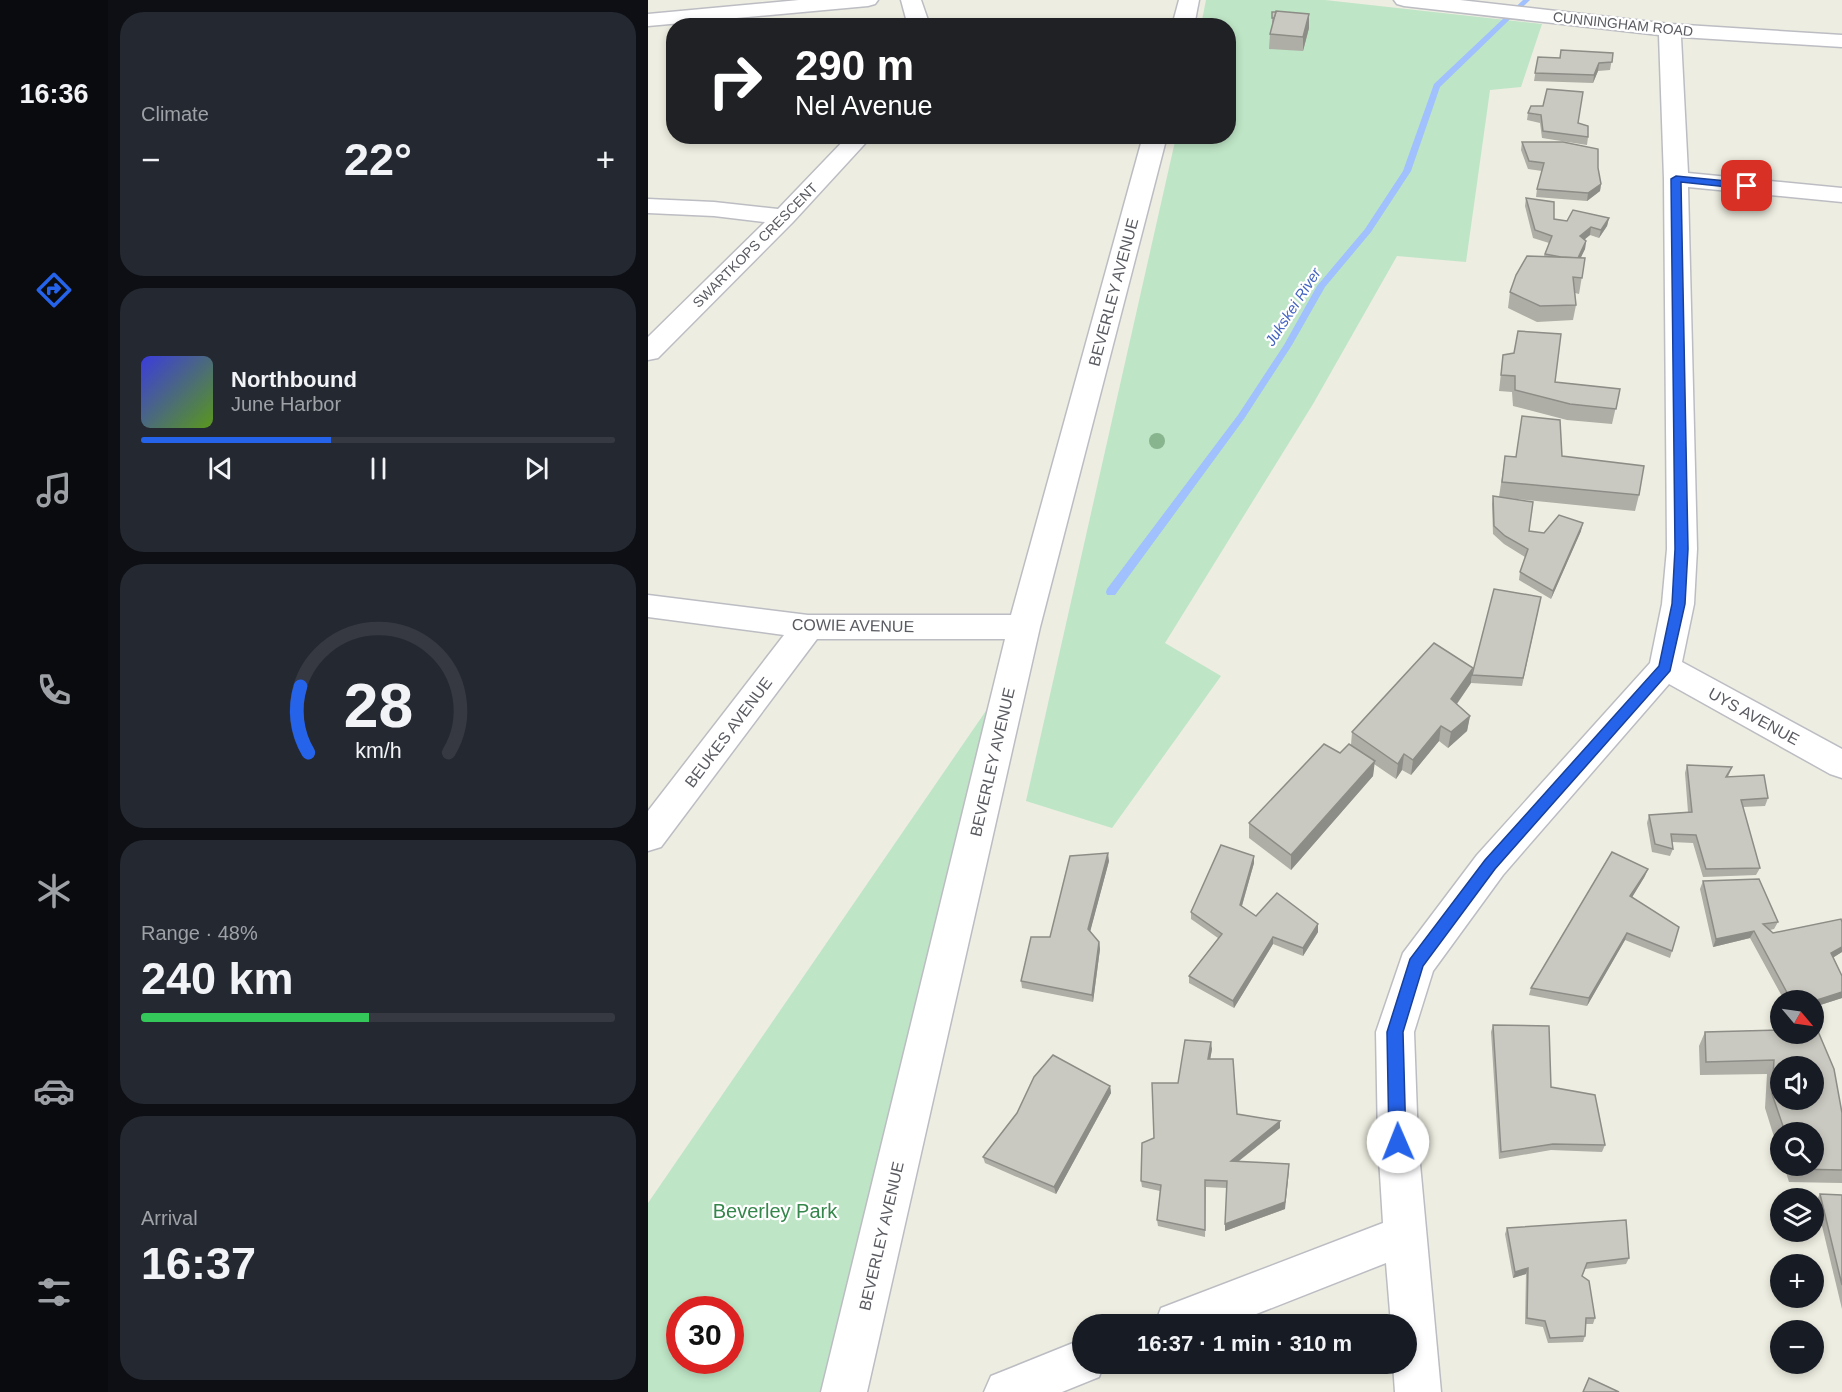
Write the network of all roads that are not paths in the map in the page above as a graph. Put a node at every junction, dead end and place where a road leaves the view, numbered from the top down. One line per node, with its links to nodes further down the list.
1 (868, 0): 6 (street)
2 (911, 0): 7 (street)
3 (1189, 0): 8 (street)
4 (1404, 0): 10 (street, CUNNINGHAM ROAD)
5 (666, 18): 9 (street)
6 (670, 18)
7 (917, 18)
8 (1185, 18)
9 (648, 20)
10 (1670, 30): 11 (street, CUNNINGHAM ROAD); 14 (street)
11 (1842, 41)
12 (853, 144): 17 (street, SWARTKOPS CRESCENT)
13 (1153, 144): 21 (street, BEVERLEY AVENUE)
14 (1676, 179): 15 (street); 22 (street)
15 (1842, 195)
16 (648, 206): 17 (street)
17 (784, 217): 18 (street, SWARTKOPS CRESCENT)
18 (648, 351)
19 (648, 606): 20 (street, COWIE AVENUE)
20 (808, 627): 21 (street, COWIE AVENUE); 24 (street, BEUKES AVENUE)
21 (1024, 627): 28 (street, BEVERLEY AVENUE)
22 (1665, 667): 23 (street, UYS AVENUE); 25 (street)
23 (1842, 765)
24 (648, 837)
25 (1405, 1235): 26 (street); 30 (street)
26 (1203, 1314)
27 (1072, 1365): 29 (street)
28 (844, 1392)
29 (1006, 1392)
30 (1418, 1392)

